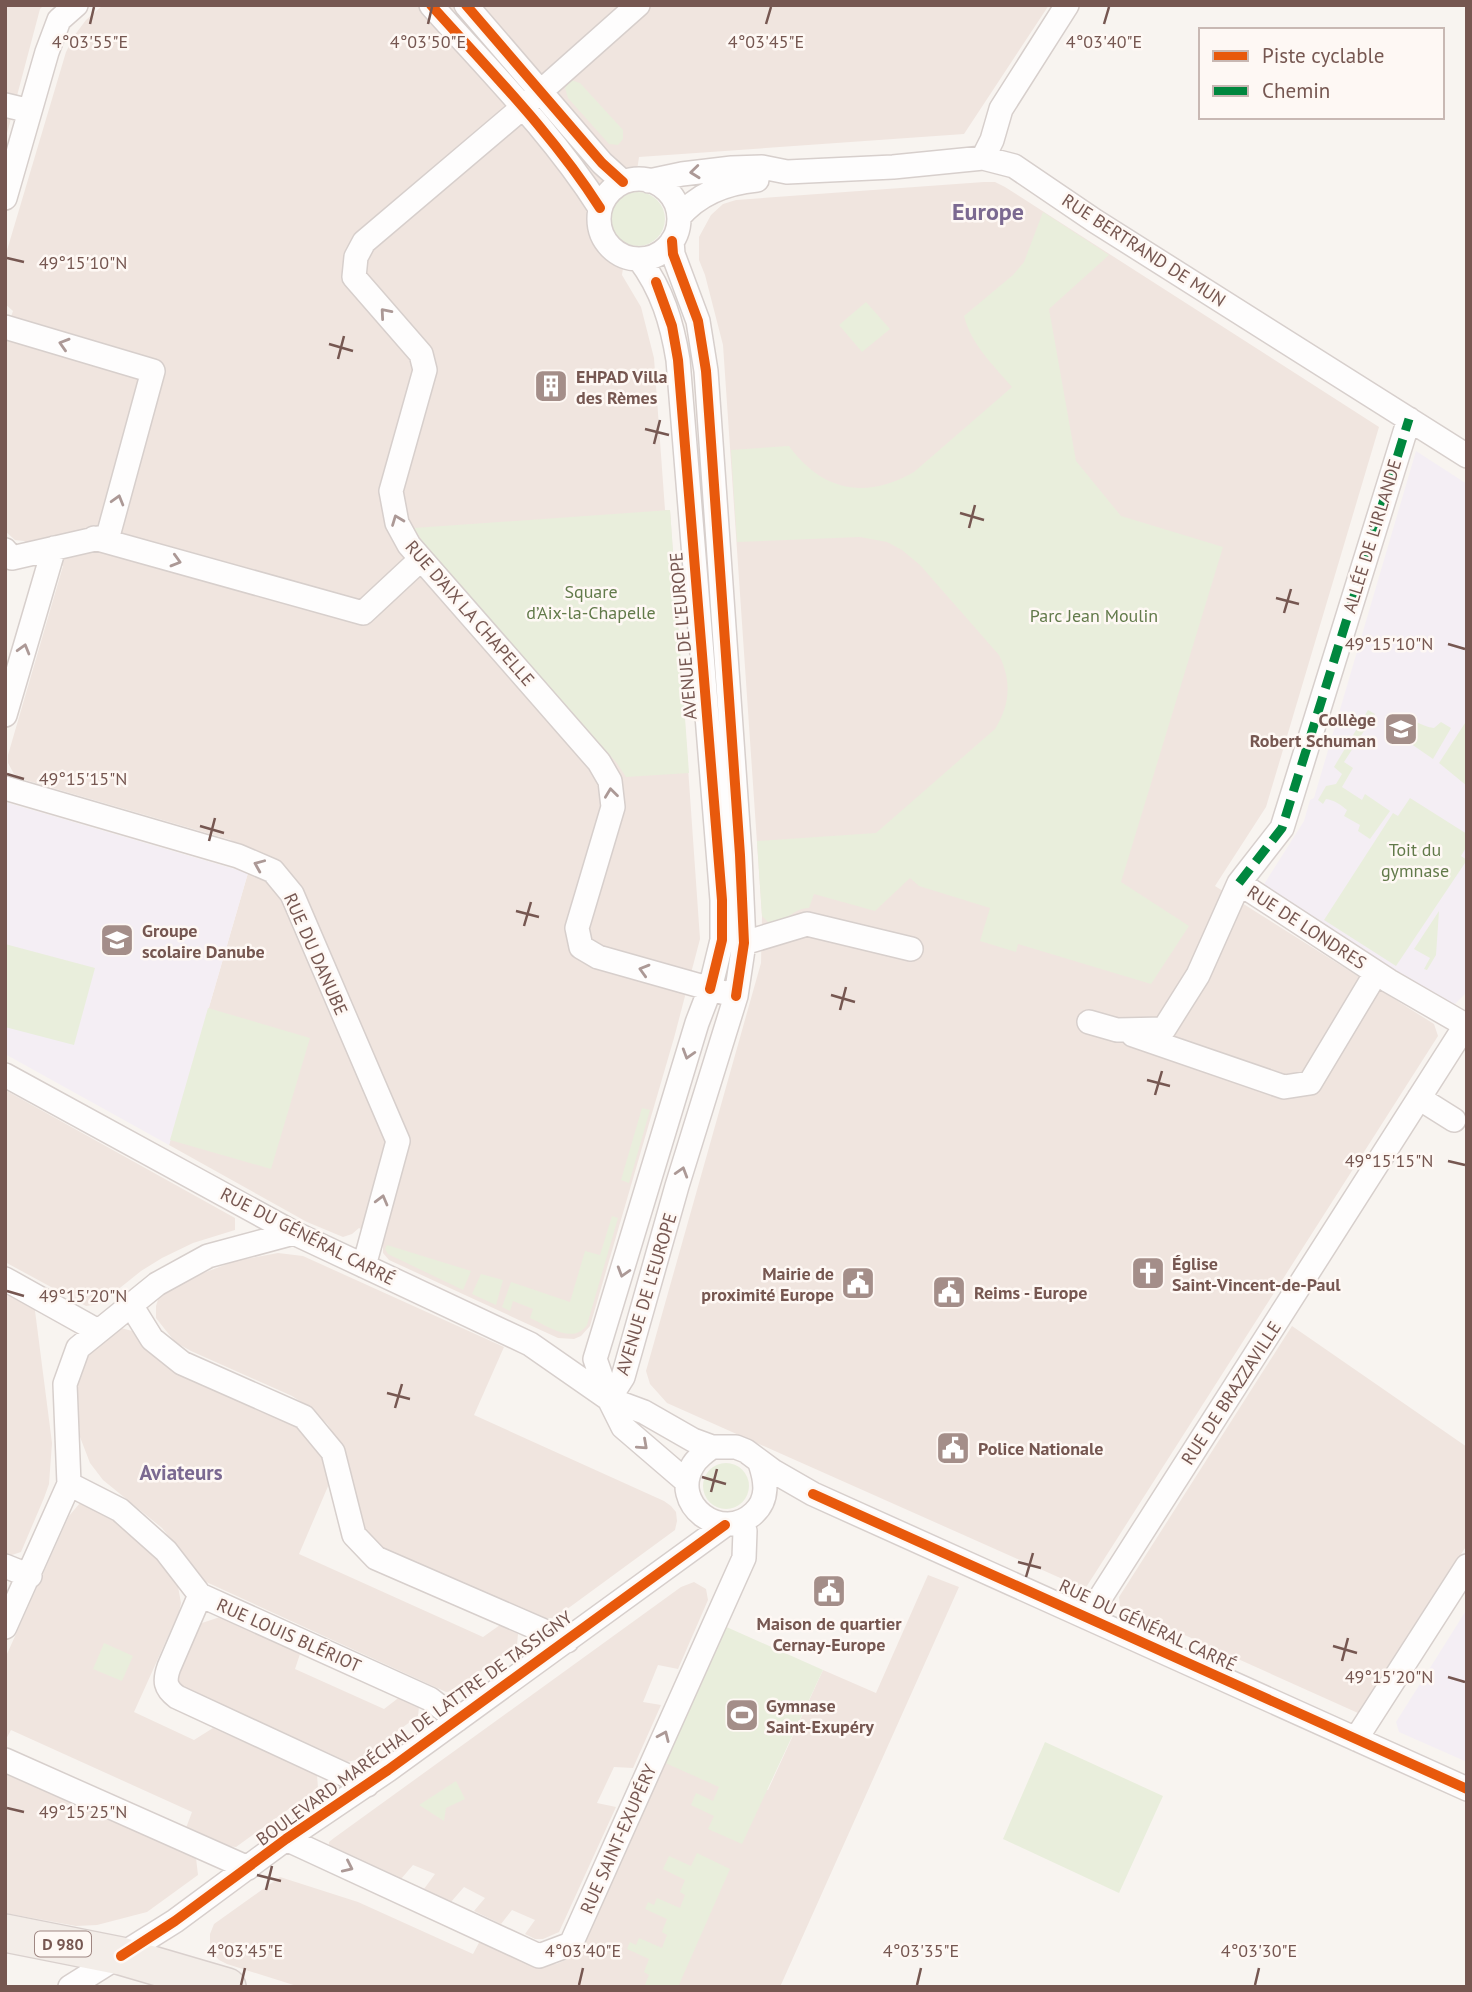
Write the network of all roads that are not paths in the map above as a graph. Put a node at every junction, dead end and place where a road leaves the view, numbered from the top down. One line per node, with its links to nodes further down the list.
1 (76, 5): 9 (street)
2 (430, 5): 8 (street)
3 (466, 5): 6 (street)
4 (638, 5): 6 (street, RUE D'AIX LA CHAPELLE)
5 (1067, 5): 10 (street)
6 (541, 91): 8 (street, RUE D'AIX LA CHAPELLE); 13 (street)
7 (5, 105): 9 (street)
8 (522, 108): 15 (street); 25 (street, RUE D'AIX LA CHAPELLE, one-way to 8)
9 (30, 111): 14 (street)
10 (983, 158): 11 (street, RUE BERTRAND DE MUN); 20 (street, RUE BERTRAND DE MUN)
11 (787, 172): 12 (street, RUE BERTRAND DE MUN, one-way to 12); 16 (street, RUE BERTRAND DE MUN)
12 (649, 181): 13 (street); 16 (street)
13 (623, 183): 15 (street)
14 (5, 198)
15 (600, 208): 18 (street)
16 (678, 217): 17 (street)
17 (673, 241): 18 (street); 27 (street, AVENUE DE L'EUROPE)
18 (639, 259): 26 (street, AVENUE DE L'EUROPE)
19 (5, 327): 22 (street, one-way to 19)
20 (1409, 419): 21 (street, RUE BERTRAND DE MUN); 30 (street, ALLÉE DE L'IRLANDE)
21 (1467, 456)
22 (102, 540): 23 (street); 25 (street, one-way to 25)
23 (54, 548): 24 (street); 28 (street, one-way to 23)
24 (5, 550)
25 (421, 559): 34 (street, RUE D'AIX LA CHAPELLE, one-way to 25)
26 (697, 590): 27 (street); 34 (street, AVENUE DE L'EUROPE)
27 (721, 590): 31 (street, AVENUE DE L'EUROPE)
28 (5, 715)
29 (5, 788): 43 (street, RUE DU DANUBE, one-way to 29)
30 (1239, 883): 33 (street, RUE DE LONDRES); 38 (street, RUE DE LONDRES)
31 (744, 943): 32 (street); 35 (street, AVENUE DE L'EUROPE)
32 (911, 949)
33 (1376, 973): 37 (street, RUE DE LONDRES); 38 (street, RUE DE LONDRES)
34 (710, 989): 35 (street, RUE D'AIX LA CHAPELLE); 47 (street, AVENUE DE L'EUROPE, one-way to 47)
35 (736, 996): 47 (street, AVENUE DE L'EUROPE, one-way to 35)
36 (1089, 1022): 38 (street, RUE DE LONDRES)
37 (1466, 1024): 40 (street, RUE DE BRAZZAVILLE)
38 (1116, 1030)
39 (5, 1075): 42 (street, RUE DU GÉNÉRAL CARRÉ)
40 (1419, 1098): 41 (street); 61 (street, RUE DE BRAZZAVILLE)
41 (1454, 1120)
42 (294, 1233): 43 (street, RUE DU GÉNÉRAL CARRÉ); 45 (street)
43 (364, 1266): 47 (street, RUE DU GÉNÉRAL CARRÉ)
44 (5, 1279): 46 (street)
45 (131, 1305): 46 (street); 63 (street)
46 (98, 1331): 51 (street)
47 (609, 1399): 48 (street, RUE DU GÉNÉRAL CARRÉ); 50 (street, RUE DU GÉNÉRAL CARRÉ, one-way to 50)
48 (712, 1447): 49 (street); 50 (street)
49 (761, 1463): 52 (street, RUE DU GÉNÉRAL CARRÉ); 53 (street)
50 (687, 1482): 54 (street)
51 (69, 1484): 59 (street); 60 (street, RUE LOUIS BLÉRIOT)
52 (813, 1494): 53 (street); 61 (street, RUE DU GÉNÉRAL CARRÉ)
53 (763, 1500): 55 (street)
54 (698, 1513): 55 (street); 56 (street)
55 (733, 1524): 56 (street, BOULEVARD MARÉCHAL DE LATTRE DE TASSIGNY); 69 (street, RUE SAINT-EXUPÉRY, one-way to 55)
56 (688, 1550): 63 (street, BOULEVARD MARÉCHAL DE LATTRE DE TASSIGNY)
57 (5, 1566): 59 (street)
58 (1467, 1566): 65 (street)
59 (30, 1576): 62 (street)
60 (200, 1595): 64 (street, RUE LOUIS BLÉRIOT); 67 (street)
61 (1088, 1617): 65 (street, RUE DU GÉNÉRAL CARRÉ)
62 (5, 1627)
63 (567, 1641): 64 (street, BOULEVARD MARÉCHAL DE LATTRE DE TASSIGNY)
64 (457, 1720): 67 (street, BOULEVARD MARÉCHAL DE LATTRE DE TASSIGNY)
65 (1356, 1739): 68 (street, RUE DU GÉNÉRAL CARRÉ)
66 (5, 1760): 70 (street)
67 (367, 1785): 69 (street, BOULEVARD MARÉCHAL DE LATTRE DE TASSIGNY)
68 (1467, 1790)
69 (286, 1839): 70 (street, BOULEVARD MARÉCHAL DE LATTRE DE TASSIGNY)
70 (248, 1868): 72 (street, BOULEVARD MARÉCHAL DE LATTRE DE TASSIGNY)
71 (5, 1933): 72 (main road, D 980)
72 (121, 1956): 73 (street, BOULEVARD MARÉCHAL DE LATTRE DE TASSIGNY); 74 (main road, D 980)
73 (70, 1987)
74 (227, 1987)

